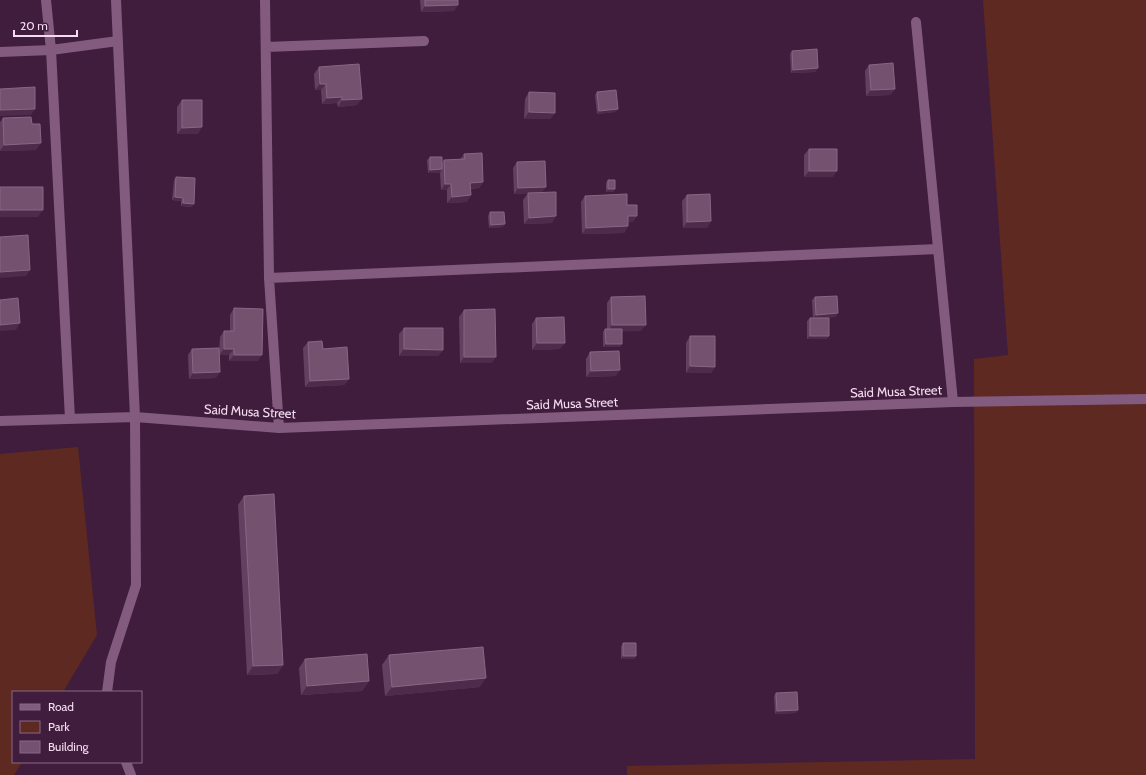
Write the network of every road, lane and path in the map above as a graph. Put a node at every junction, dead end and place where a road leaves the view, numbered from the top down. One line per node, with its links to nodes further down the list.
1 (46, 0): 8 (street)
2 (116, 0): 5 (street)
3 (265, 0): 7 (street)
4 (916, 22): 10 (street)
5 (118, 41): 8 (street); 14 (street)
6 (424, 41): 7 (street)
7 (266, 47): 11 (street)
8 (51, 50): 9 (street); 15 (street)
9 (0, 52)
10 (938, 249): 11 (street); 13 (street)
11 (269, 278): 17 (street)
12 (1146, 399): 13 (street, Said Musa Street)
13 (953, 402): 17 (street, Said Musa Street)
14 (135, 417): 15 (street, Said Musa Street); 17 (street, Said Musa Street); 18 (street)
15 (70, 419): 16 (street, Said Musa Street)
16 (0, 421)
17 (279, 428)
18 (107, 691)
19 (126, 763): 20 (street)
20 (131, 775)

